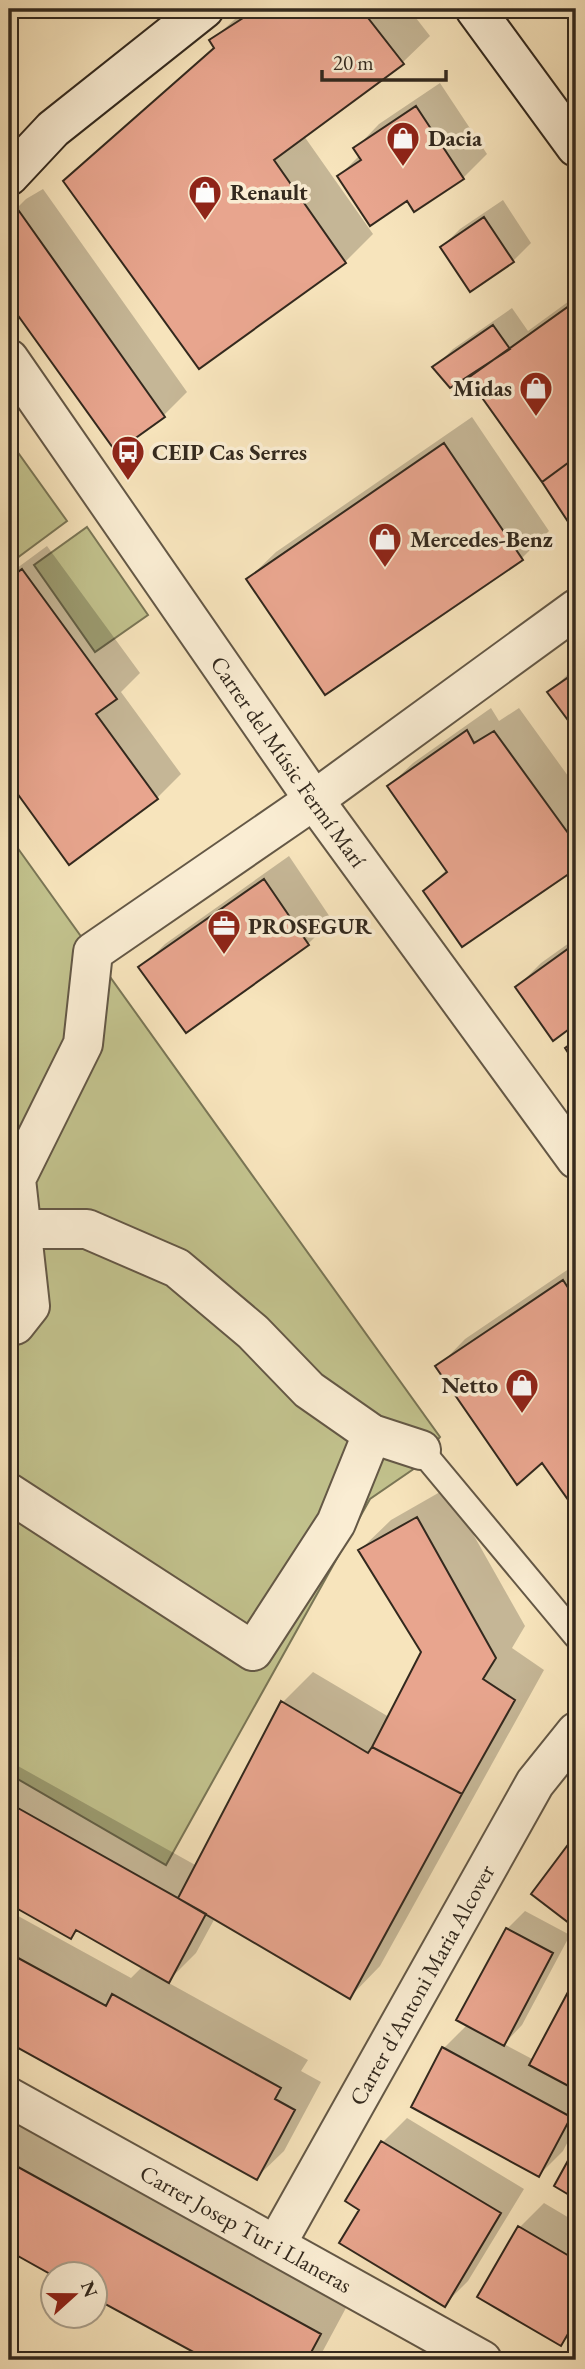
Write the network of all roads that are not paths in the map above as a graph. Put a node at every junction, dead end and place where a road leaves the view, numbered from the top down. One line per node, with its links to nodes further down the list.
1 (204, 9): 4 (street)
2 (475, 9): 3 (street)
3 (576, 147)
4 (9, 176)
5 (9, 359): 7 (street, Carrer del Músic Fermí Marí)
6 (576, 609): 7 (street)
7 (314, 800): 8 (street, Carrer del Músic Fermí Marí); 9 (street)
8 (576, 1159)
9 (22, 1229): 10 (street); 11 (street)
10 (11, 1329)
11 (372, 1434): 12 (street); 13 (street)
12 (421, 1450): 14 (lane)
13 (9, 1493)
14 (576, 1636)
15 (576, 1732): 17 (street, Carrer d'Antoni Maria Alcover)
16 (9, 2096): 17 (street, Carrer Josep Tur i Llaneras)
17 (276, 2243): 18 (street, Carrer Josep Tur i Llaneras)
18 (482, 2360)

